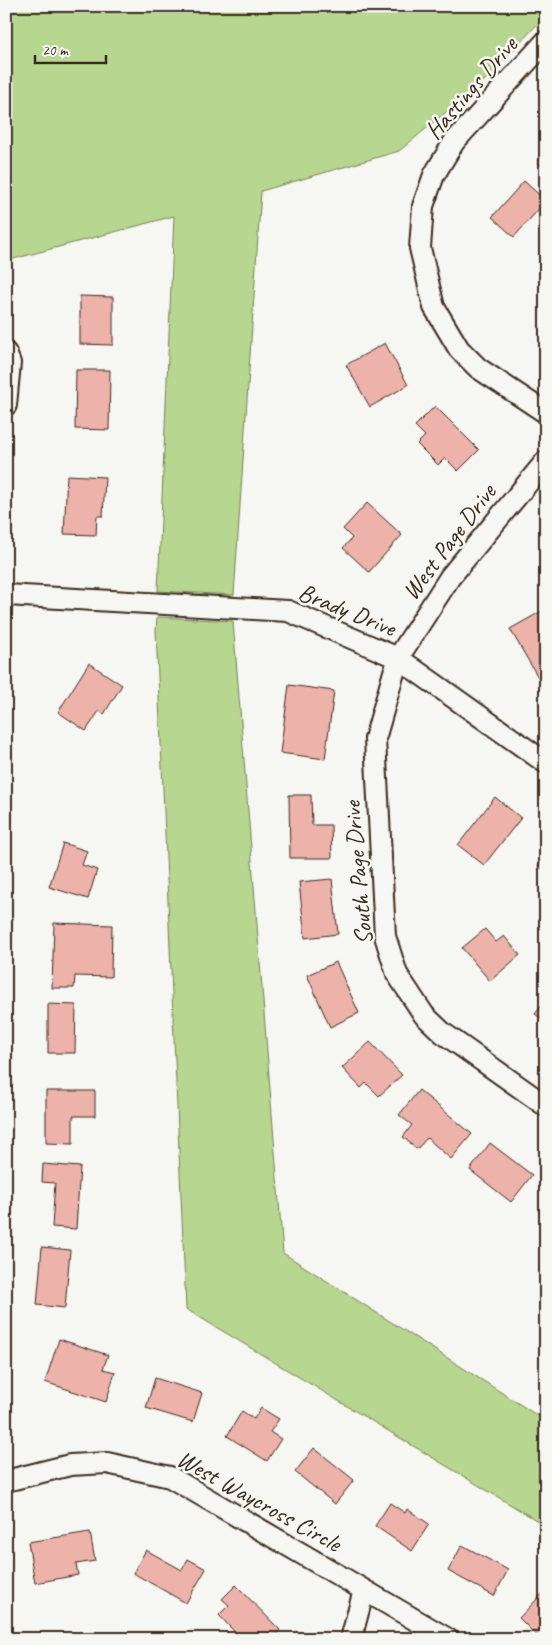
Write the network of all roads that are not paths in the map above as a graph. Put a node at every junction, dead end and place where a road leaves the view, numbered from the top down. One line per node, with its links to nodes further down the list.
1 (546, 41): 4 (street, Hastings Drive)
2 (6, 353): 3 (street)
3 (6, 405)
4 (546, 414)
5 (546, 462): 7 (street, West Page Drive)
6 (6, 595): 7 (street, Brady Drive)
7 (398, 658): 8 (street, Brady Drive); 9 (street, South Page Drive)
8 (546, 762)
9 (546, 1106)
10 (6, 1481): 11 (street, West Waycross Circle)
11 (364, 1590): 12 (street); 13 (street, West Waycross Circle)
12 (351, 1639)
13 (448, 1639)

